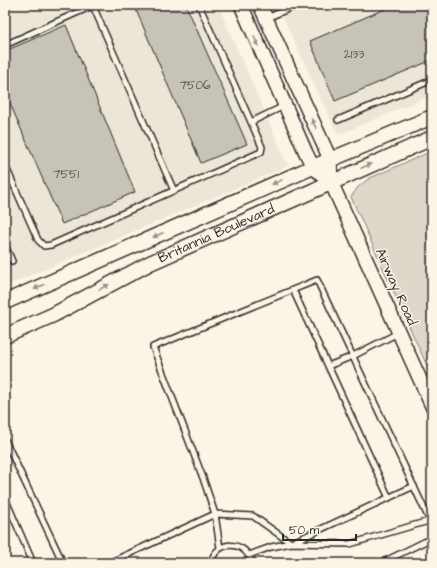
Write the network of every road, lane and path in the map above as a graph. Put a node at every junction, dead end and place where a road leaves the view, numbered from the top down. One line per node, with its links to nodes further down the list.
1 (199, 5): 12 (lane)
2 (240, 5): 9 (street, Airway Road, one-way to 9)
3 (260, 5): 6 (street, Airway Road)
4 (297, 5): 6 (lane)
5 (94, 6): 7 (lane); 18 (lane)
6 (266, 19): 14 (street, Airway Road, one-way to 6)
7 (5, 45)
8 (432, 80): 11 (lane)
9 (285, 106): 12 (lane); 16 (street, Airway Road)
10 (432, 117): 14 (main road, Britannia Boulevard)
11 (338, 120)
12 (251, 122): 18 (lane)
13 (432, 138): 17 (main road, Britannia Boulevard, one-way to 13)
14 (330, 159): 16 (main road, Britannia Boulevard); 17 (street, Airway Road)
15 (5, 165): 18 (lane)
16 (313, 166): 17 (street, Airway Road); 22 (main road, Britannia Boulevard, one-way to 22)
17 (330, 182): 23 (street, Airway Road); 24 (main road, Britannia Boulevard, one-way to 17)
18 (174, 191)
19 (5, 245): 20 (lane)
20 (12, 261)
21 (293, 290): 25 (lane); 26 (lane); 32 (lane)
22 (5, 302)
23 (399, 333): 25 (lane); 27 (street, Airway Road)
24 (5, 336)
25 (353, 356): 26 (lane); 29 (lane)
26 (328, 366): 31 (lane)
27 (432, 406)
28 (5, 440): 39 (lane)
29 (414, 486): 31 (lane); 33 (lane)
30 (5, 498): 38 (lane)
31 (389, 498): 35 (lane)
32 (215, 514): 35 (lane); 36 (lane); 40 (lane)
33 (431, 520): 35 (lane)
34 (432, 542): 43 (lane)
35 (292, 544): 37 (lane)
36 (220, 548): 37 (lane); 41 (lane)
37 (249, 555): 42 (lane)
38 (33, 563)
39 (63, 563)
40 (109, 563)
41 (210, 563)
42 (252, 563)
43 (381, 563)

